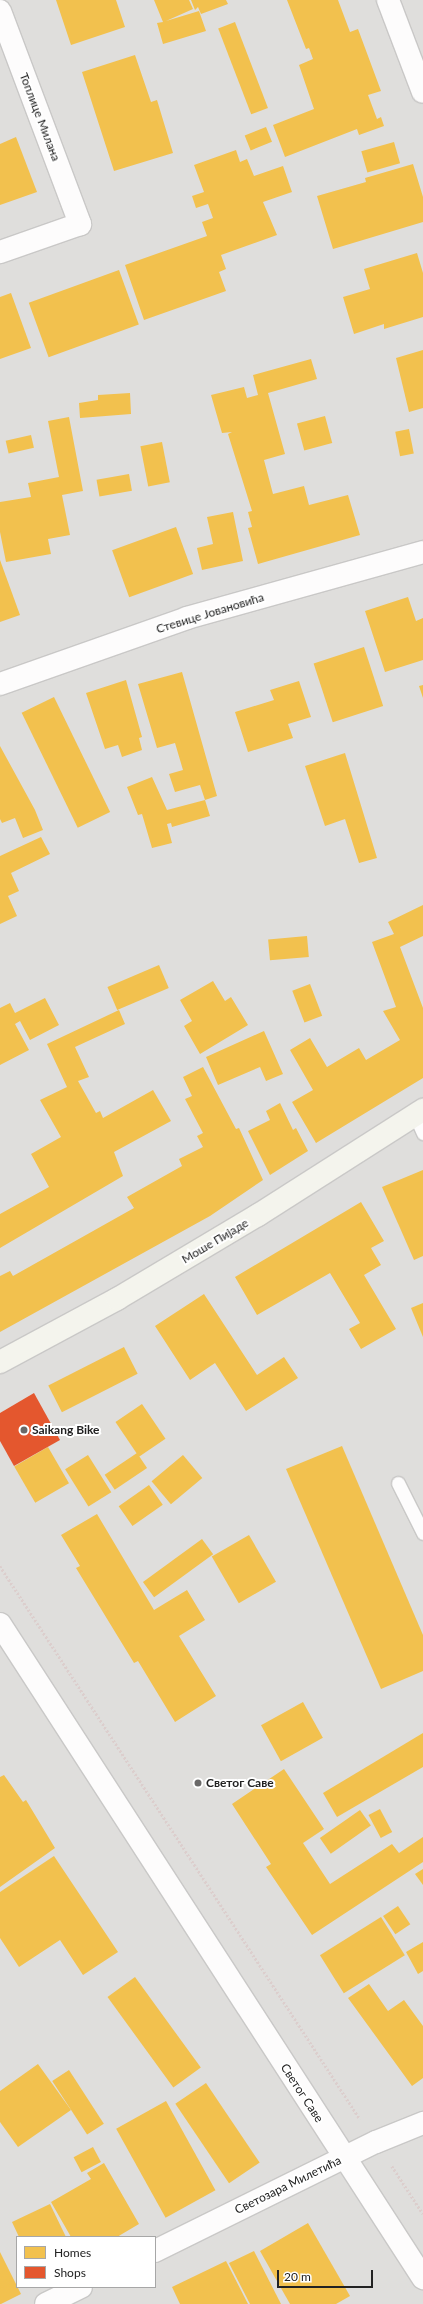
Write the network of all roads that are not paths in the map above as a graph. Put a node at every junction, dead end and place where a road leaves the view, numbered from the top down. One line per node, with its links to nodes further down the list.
1 (388, 0): 3 (street)
2 (0, 11): 4 (street, Топлице Милана)
3 (423, 92)
4 (0, 252)
5 (423, 552): 6 (street, Стевице Јовановића)
6 (0, 684)
7 (420, 1119): 8 (main road, Моше Пијаде)
8 (0, 1362)
9 (398, 1483): 10 (lane)
10 (423, 1533)
11 (0, 1624): 13 (street, Светог Саве)
12 (423, 2123): 13 (street, Светозара Милетића)
13 (344, 2158): 14 (street, Светозара Милетића); 15 (street, Светог Саве)
14 (156, 2250)
15 (423, 2278)
16 (79, 2288): 17 (street)
17 (46, 2304)

